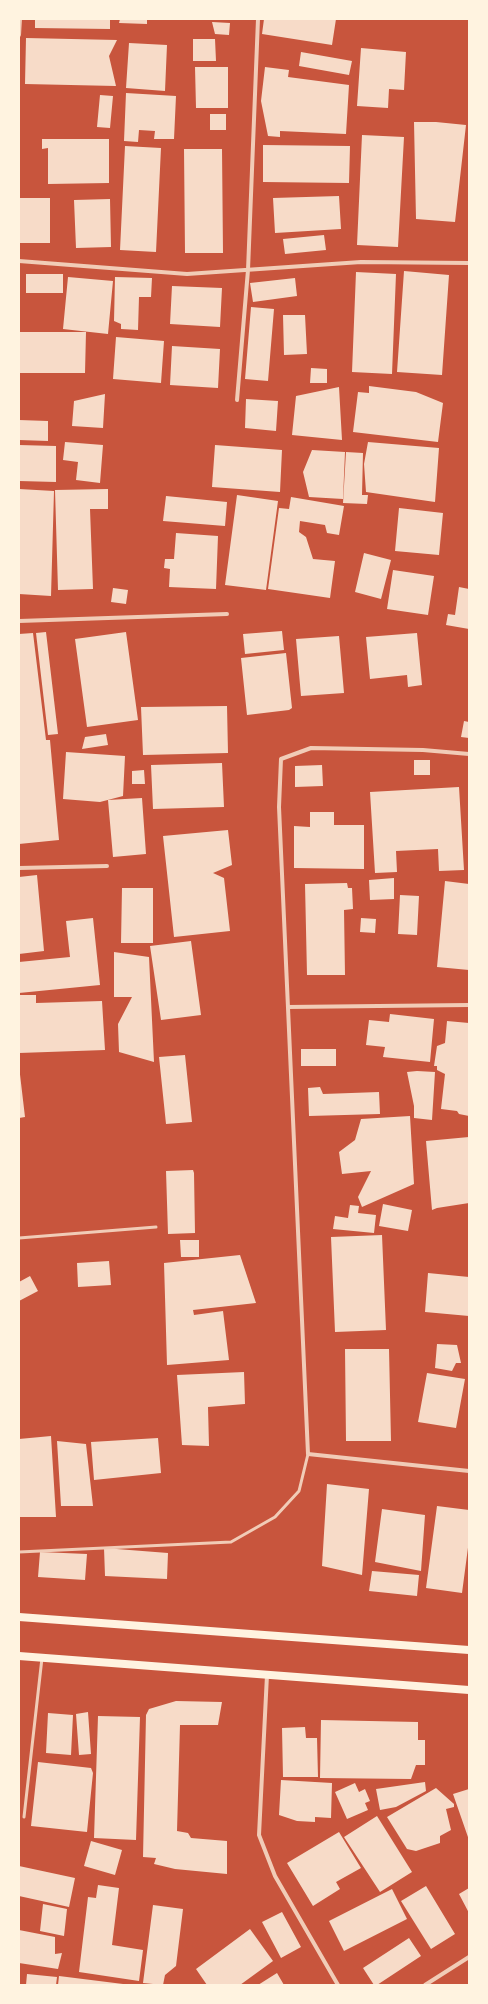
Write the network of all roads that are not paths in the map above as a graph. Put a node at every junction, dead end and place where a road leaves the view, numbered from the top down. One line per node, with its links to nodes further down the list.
1 (20, 19): 3 (street)
2 (258, 19): 6 (street)
3 (19, 35)
4 (19, 261): 6 (street)
5 (469, 263): 6 (street)
6 (248, 270): 7 (street)
7 (238, 400)
8 (227, 614): 9 (street)
9 (19, 621)
10 (469, 754): 14 (street)
11 (107, 866): 12 (street)
12 (19, 868)
13 (469, 1005): 14 (street)
14 (288, 1007): 17 (street)
15 (156, 1227): 16 (lane)
16 (19, 1238)
17 (308, 1454): 18 (street); 19 (lane)
18 (469, 1471)
19 (19, 1552)
20 (19, 1617): 21 (main road)
21 (469, 1650)
22 (19, 1656): 23 (main road)
23 (42, 1658): 24 (main road); 26 (lane)
24 (267, 1675): 25 (main road); 28 (street)
25 (469, 1690)
26 (24, 1817)
27 (469, 1957): 29 (street)
28 (338, 1985)
29 (425, 1985)

